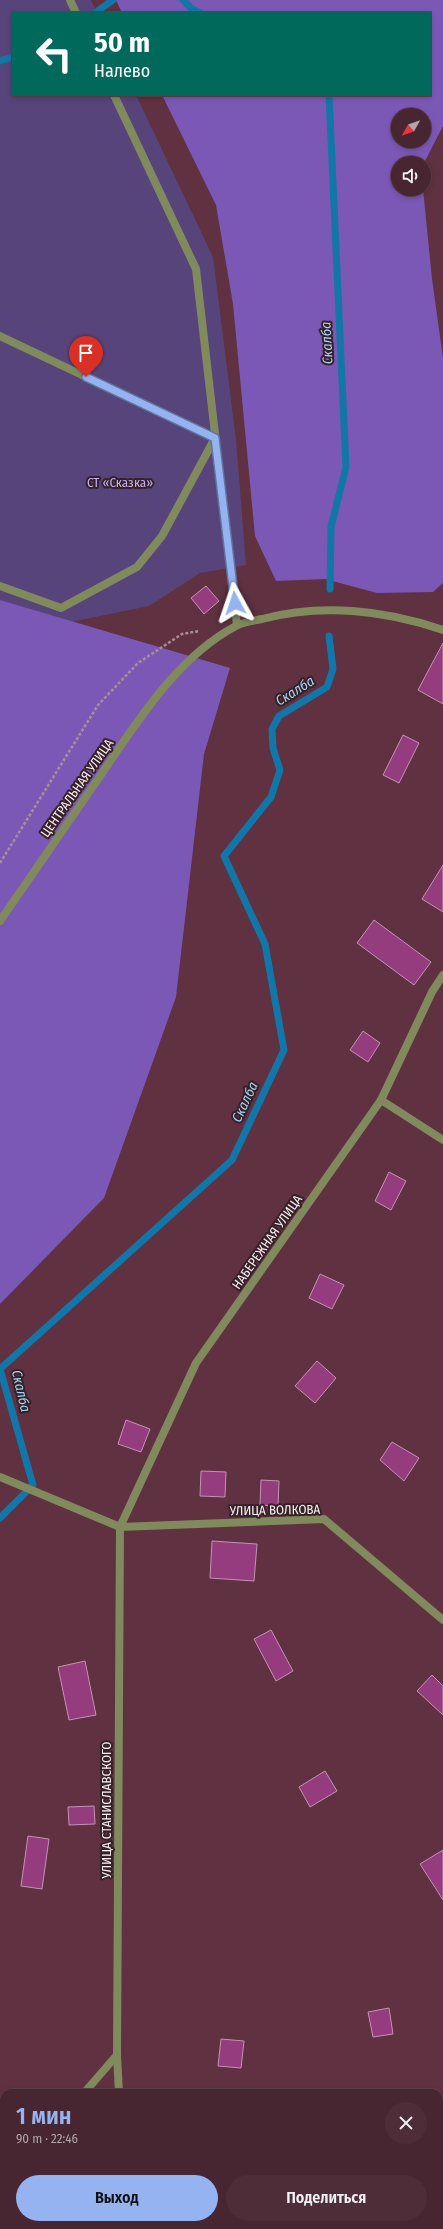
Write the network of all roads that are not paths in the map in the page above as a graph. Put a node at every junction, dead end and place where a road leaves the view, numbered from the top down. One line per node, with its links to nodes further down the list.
1 (70, 0): 2 (street)
2 (76, 12)
3 (114, 96): 5 (street)
4 (0, 336): 5 (street)
5 (215, 438): 6 (street); 7 (street)
6 (0, 586)
7 (237, 625): 8 (street, ЦЕНТРАЛЬНАЯ УЛИЦА); 9 (street, ЦЕНТРАЛЬНАЯ УЛИЦА)
8 (443, 630)
9 (0, 922)
10 (443, 975): 11 (street, НАБЕРЕЖНАЯ УЛИЦА)
11 (381, 1100): 12 (street); 14 (street, НАБЕРЕЖНАЯ УЛИЦА)
12 (443, 1140)
13 (0, 1477): 14 (street)
14 (120, 1527): 15 (street, УЛИЦА ВОЛКОВА); 16 (street, УЛИЦА СТАНИСЛАВСКОГО)
15 (443, 1620)
16 (117, 2055): 17 (street); 18 (street, УЛИЦА СТАНИСЛАВСКОГО)
17 (87, 2089)
18 (120, 2089)

